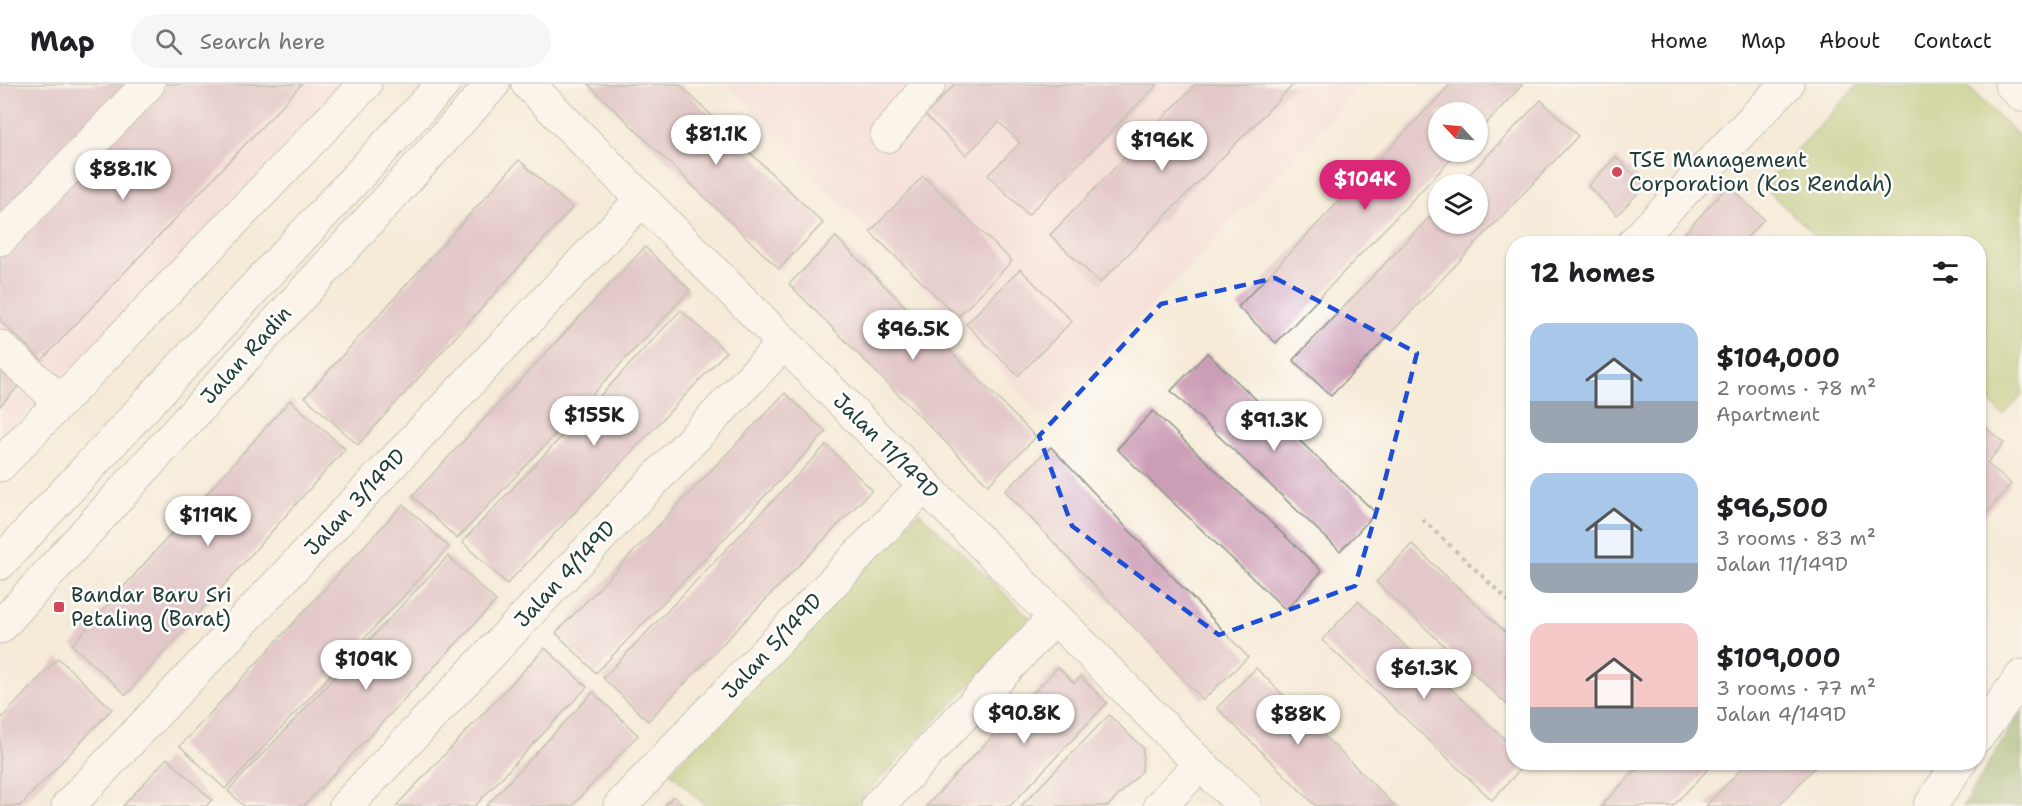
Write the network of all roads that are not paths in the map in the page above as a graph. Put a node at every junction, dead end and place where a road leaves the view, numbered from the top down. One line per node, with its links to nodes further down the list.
1 (148, 84): 13 (street)
2 (365, 84): 16 (street)
3 (443, 84): 19 (street, Jalan Radin)
4 (493, 84): 21 (street, Jalan Radin)
5 (528, 84): 11 (street, Jalan 11/149D)
6 (928, 84): 10 (street)
7 (1787, 84): 12 (street)
8 (2011, 84): 9 (street)
9 (2022, 95)
10 (886, 136)
11 (642, 199): 14 (street, Jalan 11/149D); 26 (street, Jalan 3/149D)
12 (1641, 236)
13 (0, 239)
14 (784, 343): 18 (street, Jalan 11/149D); 27 (street, Jalan 4/149D)
15 (0, 347): 16 (street)
16 (60, 401): 17 (street)
17 (0, 465)
18 (925, 485): 20 (street, Jalan 11/149D); 28 (street, Jalan 5/149D)
19 (0, 563)
20 (1055, 617): 24 (street, Jalan 11/149D); 29 (street)
21 (0, 627)
22 (2022, 676): 23 (street)
23 (1989, 697)
24 (1200, 764): 30 (street); 31 (street, Jalan 11/149D)
25 (1955, 770): 32 (street)
26 (68, 806)
27 (346, 806)
28 (620, 806)
29 (878, 806)
30 (1160, 806)
31 (1245, 806)
32 (1930, 806)

